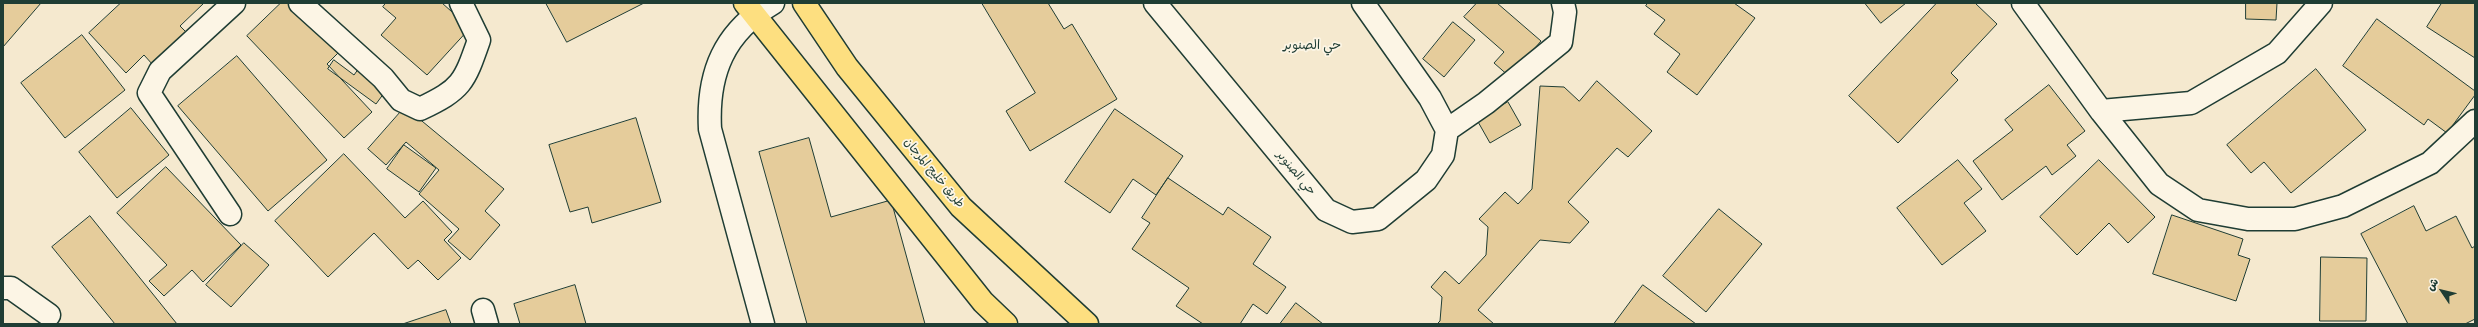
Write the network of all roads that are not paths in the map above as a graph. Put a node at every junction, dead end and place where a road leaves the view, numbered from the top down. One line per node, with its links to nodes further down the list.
1 (234, 3): 15 (street)
2 (300, 3): 3 (street)
3 (461, 3)
4 (773, 3): 11 (street)
5 (804, 3): 20 (main road, طريق خليج المرجان)
6 (1155, 3): 14 (street, حي الصنوبر)
7 (1363, 3): 14 (street)
8 (1563, 3): 14 (street)
9 (2022, 3): 12 (street)
10 (2322, 3): 12 (street)
11 (749, 9): 18 (street); 19 (main road)
12 (2101, 111): 13 (street)
13 (2475, 121)
14 (1447, 130)
15 (230, 214)
16 (3, 288): 17 (street)
17 (50, 315)
18 (763, 324)
19 (1006, 324)
20 (1087, 324)

